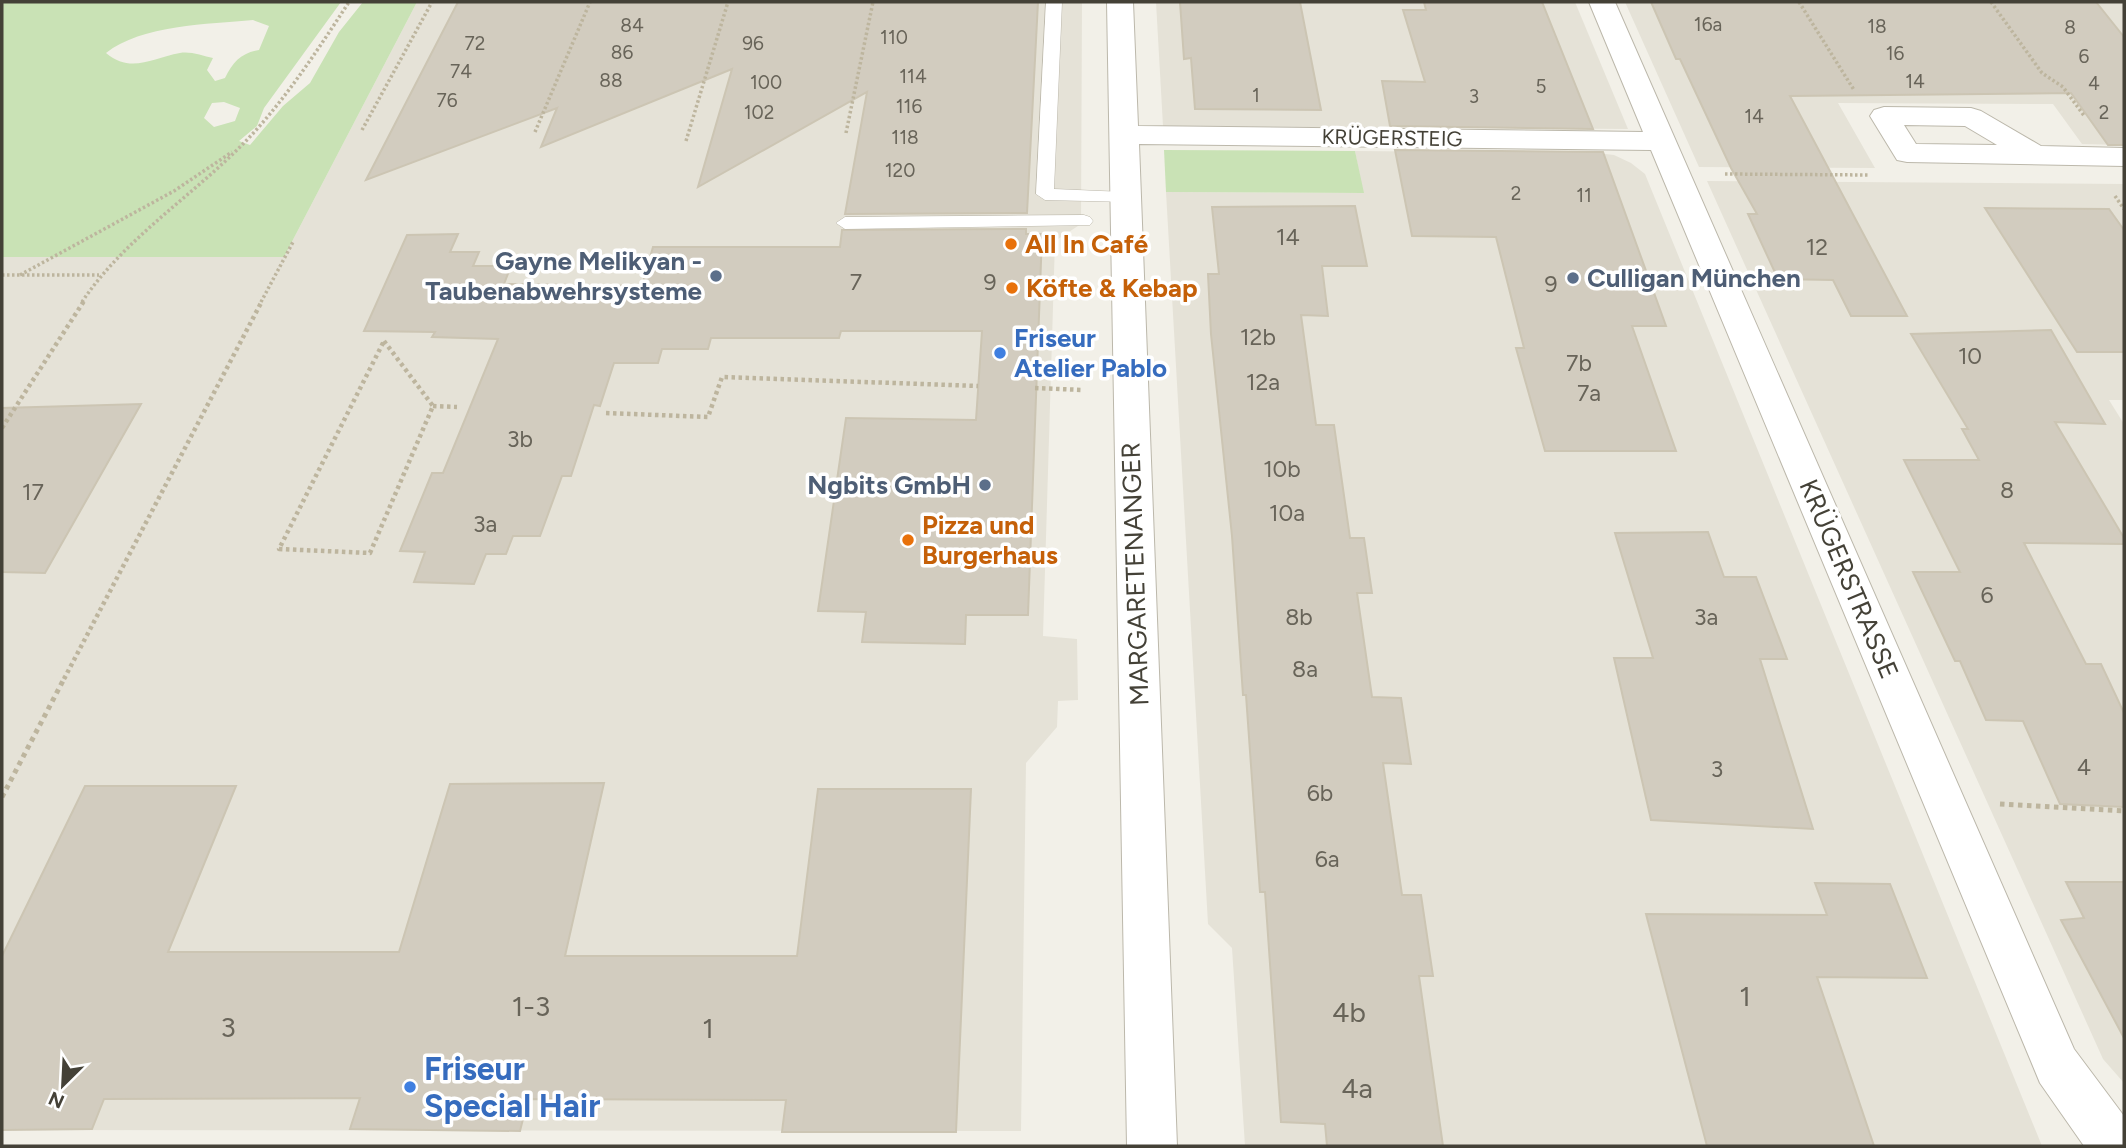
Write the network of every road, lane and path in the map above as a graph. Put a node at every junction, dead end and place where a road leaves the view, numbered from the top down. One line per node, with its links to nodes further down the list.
1 (349, 2): 17 (path)
2 (432, 2): 12 (path)
3 (590, 2): 13 (path)
4 (729, 2): 16 (path)
5 (873, 2): 14 (path)
6 (1054, 2): 22 (lane)
7 (1119, 2): 15 (street, MARGARETENANGER)
8 (1602, 2): 20 (street, KRÜGERSTRASSE)
9 (1799, 2): 11 (path)
10 (1991, 2): 21 (path)
11 (1884, 116): 18 (street); 19 (street)
12 (362, 130)
13 (535, 132)
14 (846, 133)
15 (1122, 135): 20 (street, KRÜGERSTEIG); 22 (street, MARGARETENANGER)
16 (687, 141)
17 (244, 144): 27 (path); 28 (path)
18 (1907, 153): 19 (street); 20 (path)
19 (2035, 155): 21 (street)
20 (1668, 157): 38 (street, KRÜGERSTRASSE)
21 (2120, 157)
22 (1124, 198): 37 (street, MARGARETENANGER)
23 (1084, 221): 24 (lane)
24 (845, 223)
25 (293, 242): 34 (path)
26 (2, 275): 27 (path)
27 (20, 275): 28 (path)
28 (100, 275): 33 (path)
29 (978, 386): 32 (path)
30 (433, 406): 30 (path); 31 (path)
31 (457, 407)
32 (606, 413)
33 (2, 428)
34 (2, 797)
35 (2061, 807): 36 (path)
36 (2124, 811)
37 (1152, 1146)
38 (2115, 1146)

